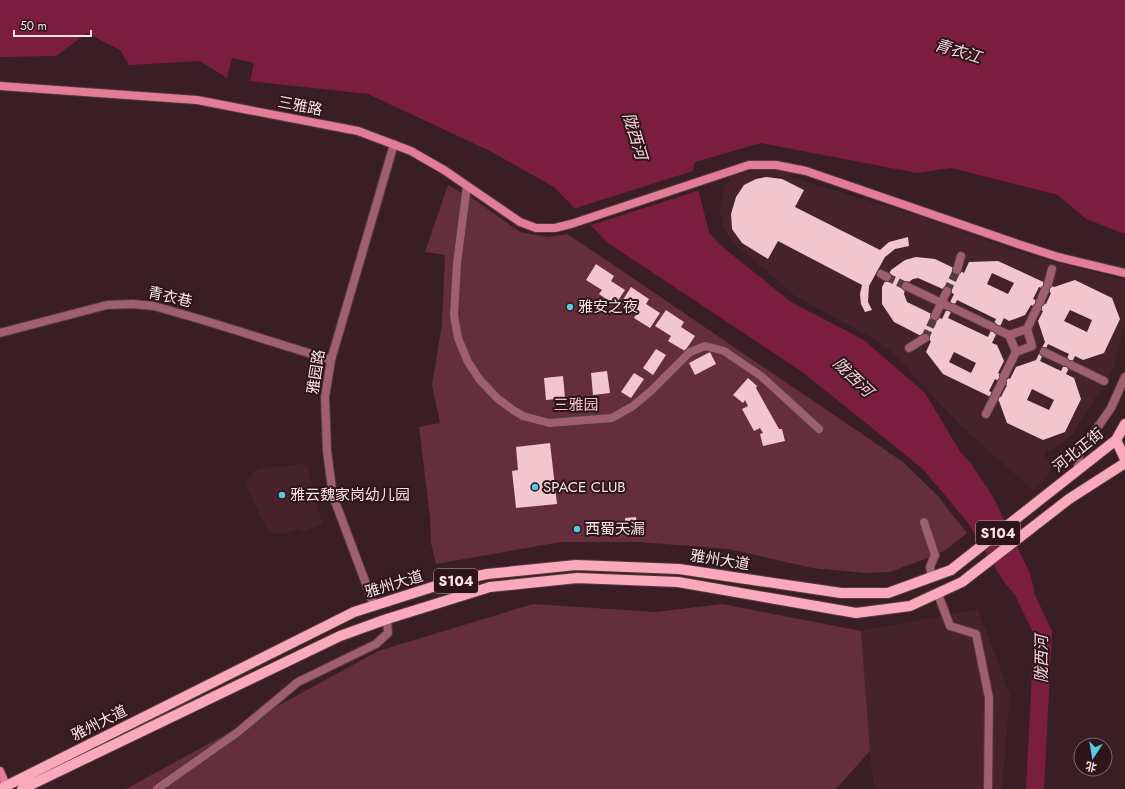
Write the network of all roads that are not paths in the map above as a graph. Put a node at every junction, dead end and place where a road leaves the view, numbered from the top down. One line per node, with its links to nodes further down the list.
1 (0, 86): 2 (street, 三雅路)
2 (394, 144): 3 (street, 三雅路); 19 (street, 雅园路)
3 (467, 186): 7 (street, 三雅路); 24 (street)
4 (961, 256): 6 (street)
5 (1052, 269): 12 (street)
6 (957, 270)
7 (1125, 273)
8 (906, 286): 10 (street)
9 (947, 291): 10 (street)
10 (948, 306): 11 (street); 14 (street)
11 (935, 316)
12 (1027, 329): 14 (street); 16 (street)
13 (0, 334): 19 (street, 青衣巷)
14 (1009, 335): 18 (street)
15 (925, 338): 17 (street)
16 (1032, 346): 18 (street); 21 (street)
17 (909, 348)
18 (1016, 352): 22 (street)
19 (331, 360): 33 (street, 雅园路)
20 (1125, 378): 28 (street)
21 (1104, 381)
22 (986, 414)
23 (1125, 424): 25 (main road, 河北正街 / S104)
24 (819, 429)
25 (1120, 442): 26 (main road); 28 (main road, 河北正街 / S104)
26 (1125, 459)
27 (1125, 463): 32 (main road, 雅州大道 / S104)
28 (1078, 469): 30 (main road, 河北正街 / S104)
29 (924, 522): 31 (street)
30 (950, 570): 31 (main road, 雅州大道 / S104)
31 (932, 577): 33 (main road, 雅州大道 / S104)
32 (938, 594): 34 (main road, 雅州大道 / S104); 39 (street)
33 (374, 605): 36 (main road, 雅州大道 / S104)
34 (387, 619): 37 (main road, 雅州大道 / S104); 38 (street)
35 (0, 771): 36 (street)
36 (3, 787)
37 (22, 789)
38 (157, 789)
39 (988, 789)

